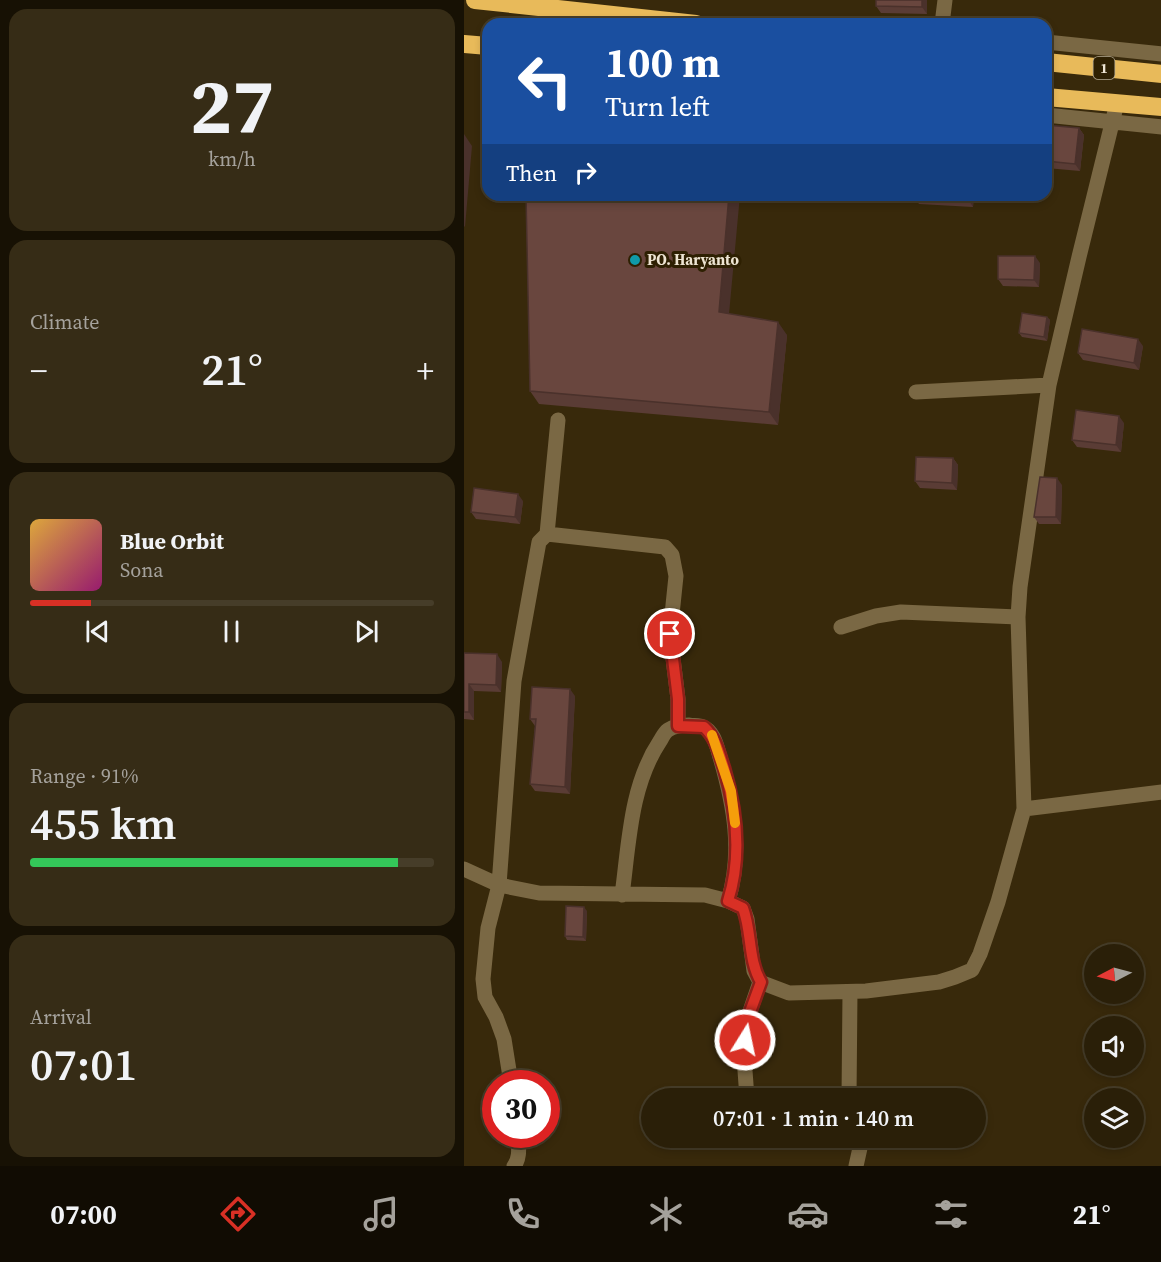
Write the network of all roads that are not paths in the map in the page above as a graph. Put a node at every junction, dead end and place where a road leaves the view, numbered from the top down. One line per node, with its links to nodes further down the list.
1 (475, 0): 3 (highway)
2 (945, 0): 4 (street)
3 (641, 18)
4 (943, 18)
5 (1052, 43): 8 (street)
6 (464, 44): 7 (highway)
7 (482, 46)
8 (1162, 54)
9 (1052, 63): 10 (highway, 1)
10 (1162, 74)
11 (1052, 98): 12 (highway, 1)
12 (1117, 103): 13 (highway, 1); 15 (street)
13 (1162, 108)
14 (1052, 116): 15 (street)
15 (1114, 122): 16 (street); 17 (street)
16 (1162, 127)
17 (1049, 385): 18 (street); 21 (street)
18 (916, 392)
19 (558, 420): 20 (street)
20 (547, 534): 23 (street); 27 (street)
21 (1018, 617): 22 (street); 25 (street)
22 (841, 627)
23 (678, 726): 28 (street); 29 (street)
24 (1162, 792): 25 (street)
25 (1024, 809): 31 (street)
26 (464, 869): 27 (street)
27 (499, 885): 28 (street); 32 (street)
28 (622, 895): 29 (street)
29 (728, 901): 30 (street)
30 (761, 982): 31 (street); 33 (street)
31 (850, 992): 34 (street)
32 (509, 1070)
33 (746, 1088)
34 (849, 1088)
35 (519, 1148): 37 (street)
36 (860, 1148): 38 (street)
37 (514, 1166)
38 (856, 1166)

